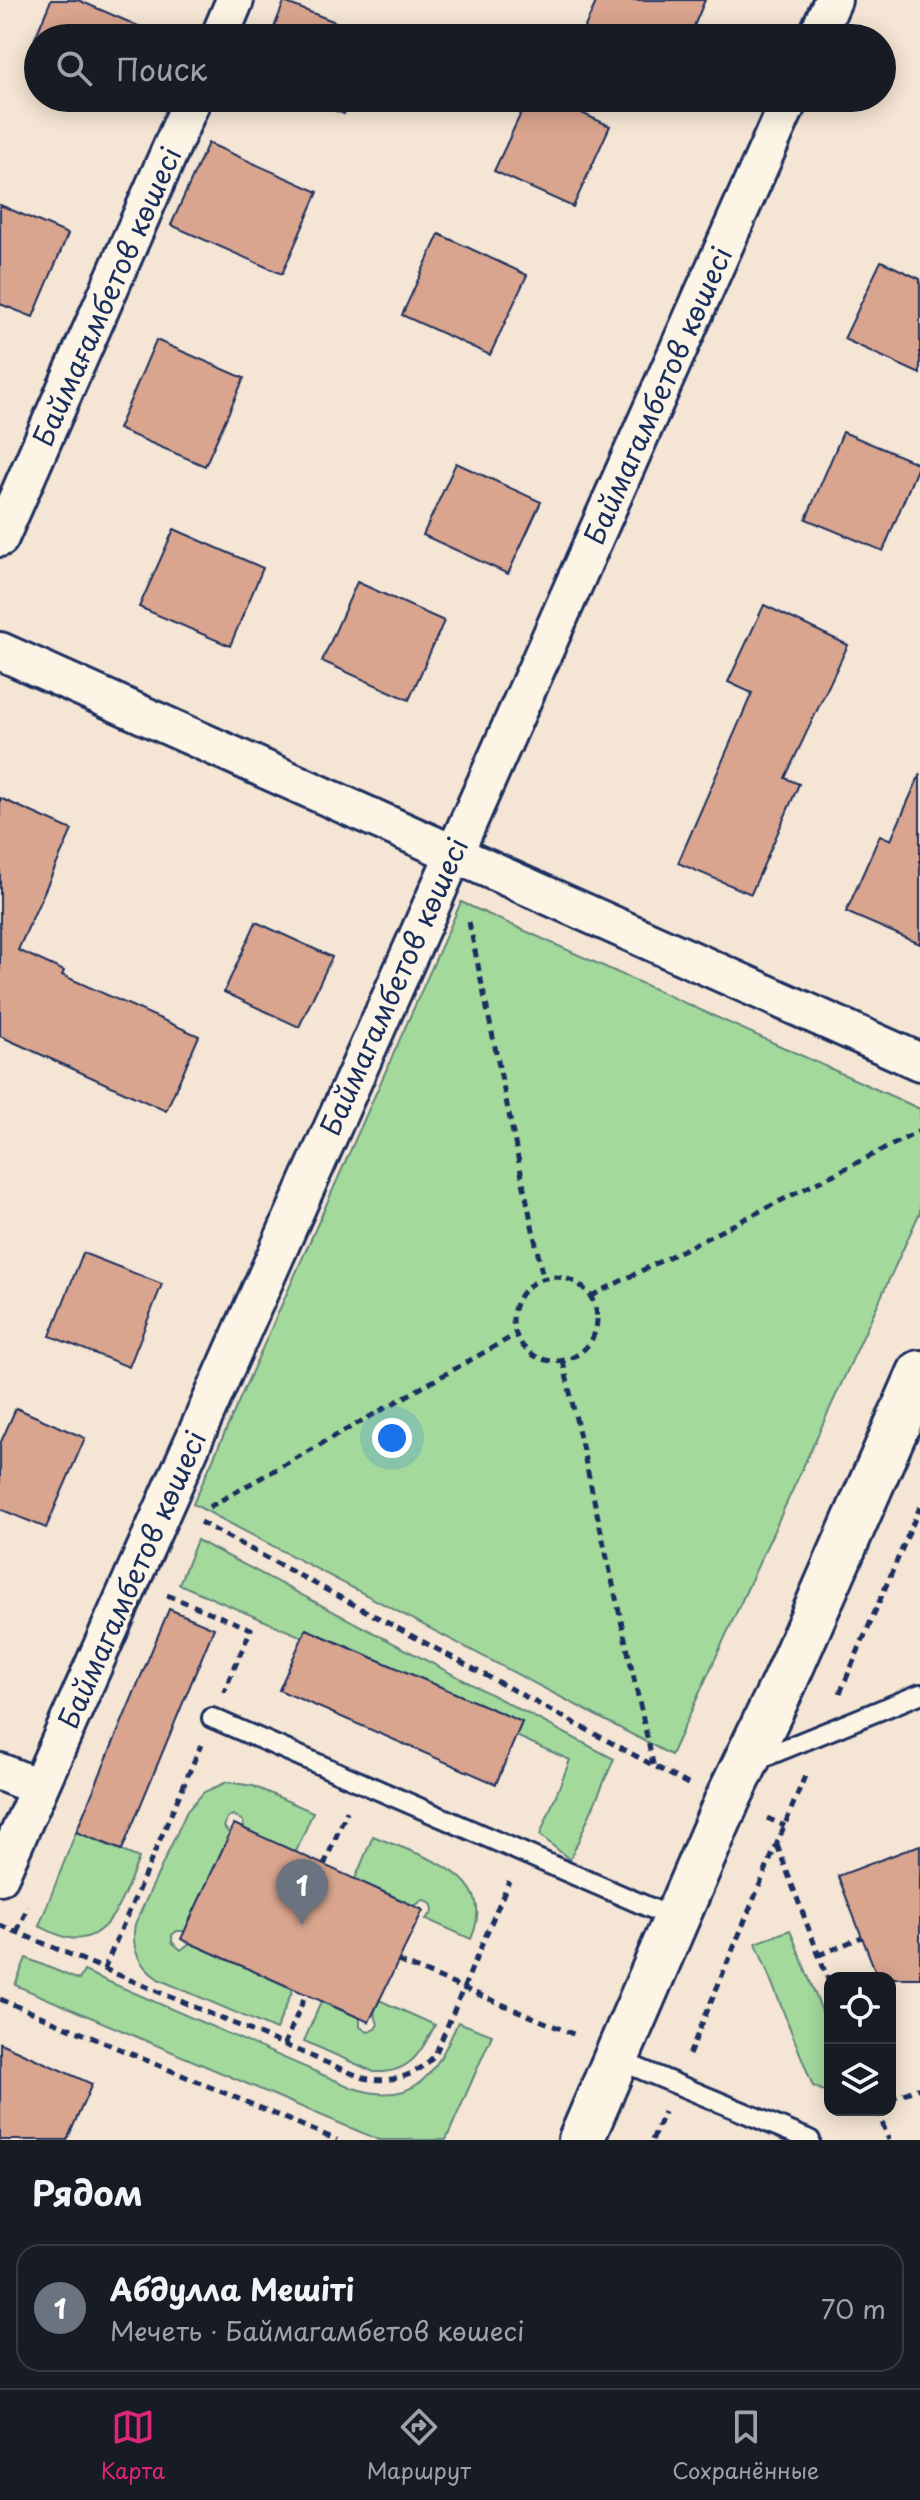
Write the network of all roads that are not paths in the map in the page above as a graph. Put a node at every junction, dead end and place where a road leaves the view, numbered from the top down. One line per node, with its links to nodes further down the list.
1 (235, 0): 3 (street)
2 (833, 0): 4 (street)
3 (225, 24)
4 (822, 24)
5 (187, 112): 7 (street, Баймағамбетов көшесі)
6 (784, 112): 9 (street, Баймагамбетов көшесі)
7 (0, 538)
8 (0, 651): 9 (street)
9 (452, 854): 10 (street); 16 (street, Баймагамбетов көшесі)
10 (920, 1062)
11 (920, 1373): 15 (street)
12 (920, 1694): 15 (lane)
13 (212, 1718): 18 (lane)
14 (0, 1772): 16 (street)
15 (736, 1783): 18 (street)
16 (38, 1787): 17 (street, Баймагамбетов көшесі)
17 (0, 1876)
18 (676, 1919): 19 (street)
19 (616, 2059): 20 (street); 21 (lane)
20 (581, 2140)
21 (810, 2140)

